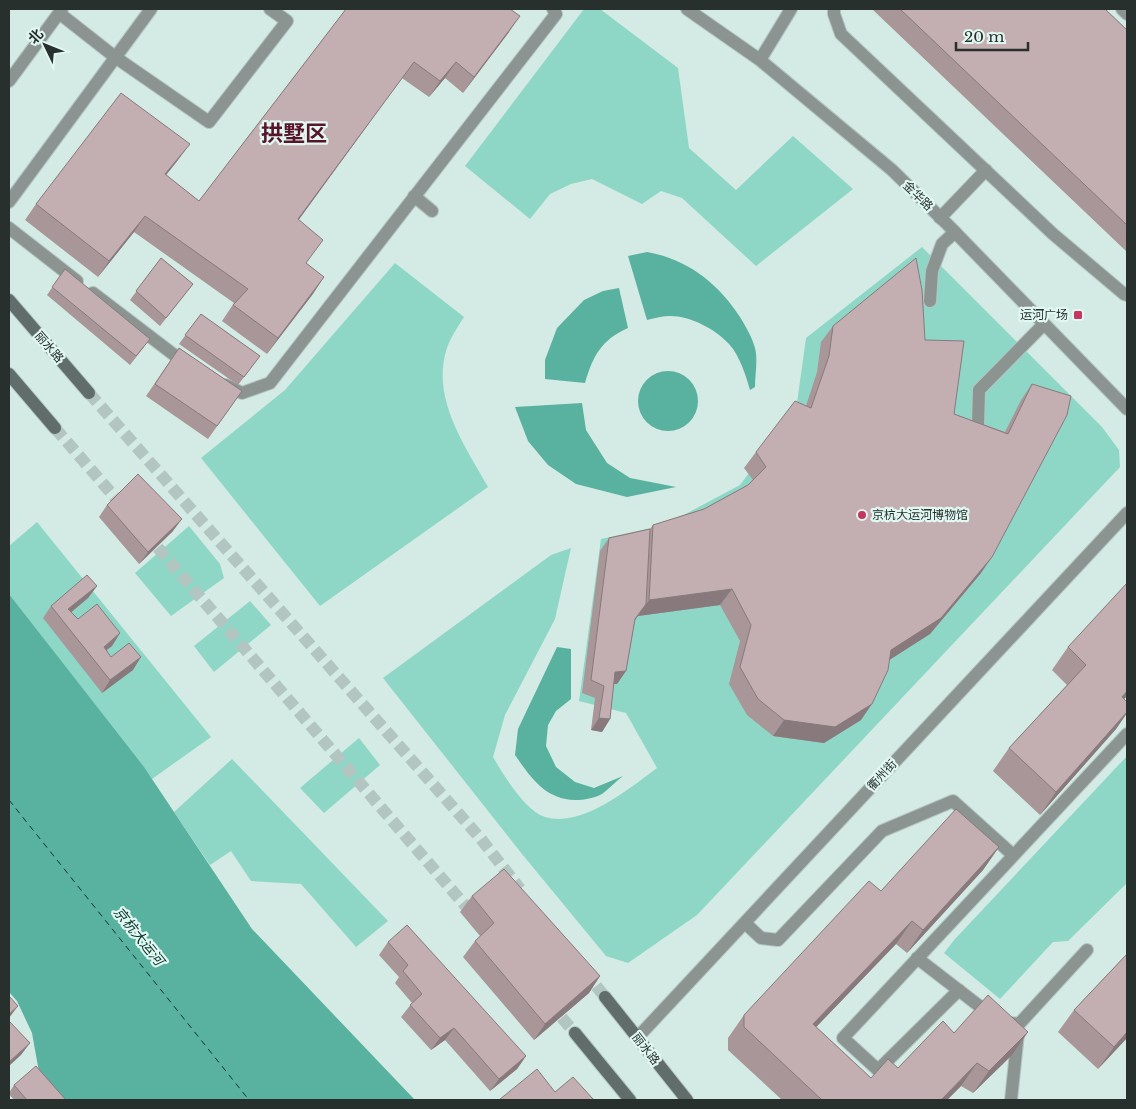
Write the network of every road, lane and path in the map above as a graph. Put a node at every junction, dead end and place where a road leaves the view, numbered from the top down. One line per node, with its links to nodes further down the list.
1 (151, 9): 10 (street)
2 (270, 9): 10 (street)
3 (553, 9): 14 (street)
4 (687, 9): 11 (street, 金华路)
5 (790, 9): 11 (street)
6 (834, 9): 13 (street)
7 (1122, 9): 9 (street)
8 (60, 11): 10 (street); 12 (street)
9 (1127, 14)
10 (115, 57): 15 (street)
11 (760, 60): 17 (street, 金华路)
12 (9, 81)
13 (986, 170): 17 (street); 20 (street)
14 (414, 196): 16 (street); 26 (street)
15 (9, 202)
16 (432, 211)
17 (940, 218): 19 (street, 金华路)
18 (9, 228): 24 (street)
19 (955, 232): 22 (street); 23 (street, 金华路)
20 (1127, 295)
21 (9, 300): 27 (main road, 丽水路)
22 (930, 301)
23 (1044, 324): 28 (street, 金华路); 29 (street)
24 (196, 371)
25 (9, 374): 30 (main road)
26 (211, 378)
27 (89, 393)
28 (1127, 409)
29 (978, 425)
30 (55, 428)
31 (1127, 513): 34 (street, 衢州街)
32 (1127, 734): 33 (street)
33 (1013, 855): 34 (street); 36 (street)
34 (745, 923): 41 (street, 衢州街)
35 (1086, 950): 39 (street)
36 (917, 958): 37 (street); 37 (street)
37 (959, 990): 39 (street)
38 (605, 997): 41 (main road, 丽水路)
39 (1018, 1024): 44 (street)
40 (575, 1033): 42 (main road)
41 (637, 1038): 43 (main road, 丽水路)
42 (630, 1100)
43 (687, 1100)
44 (1011, 1100)

